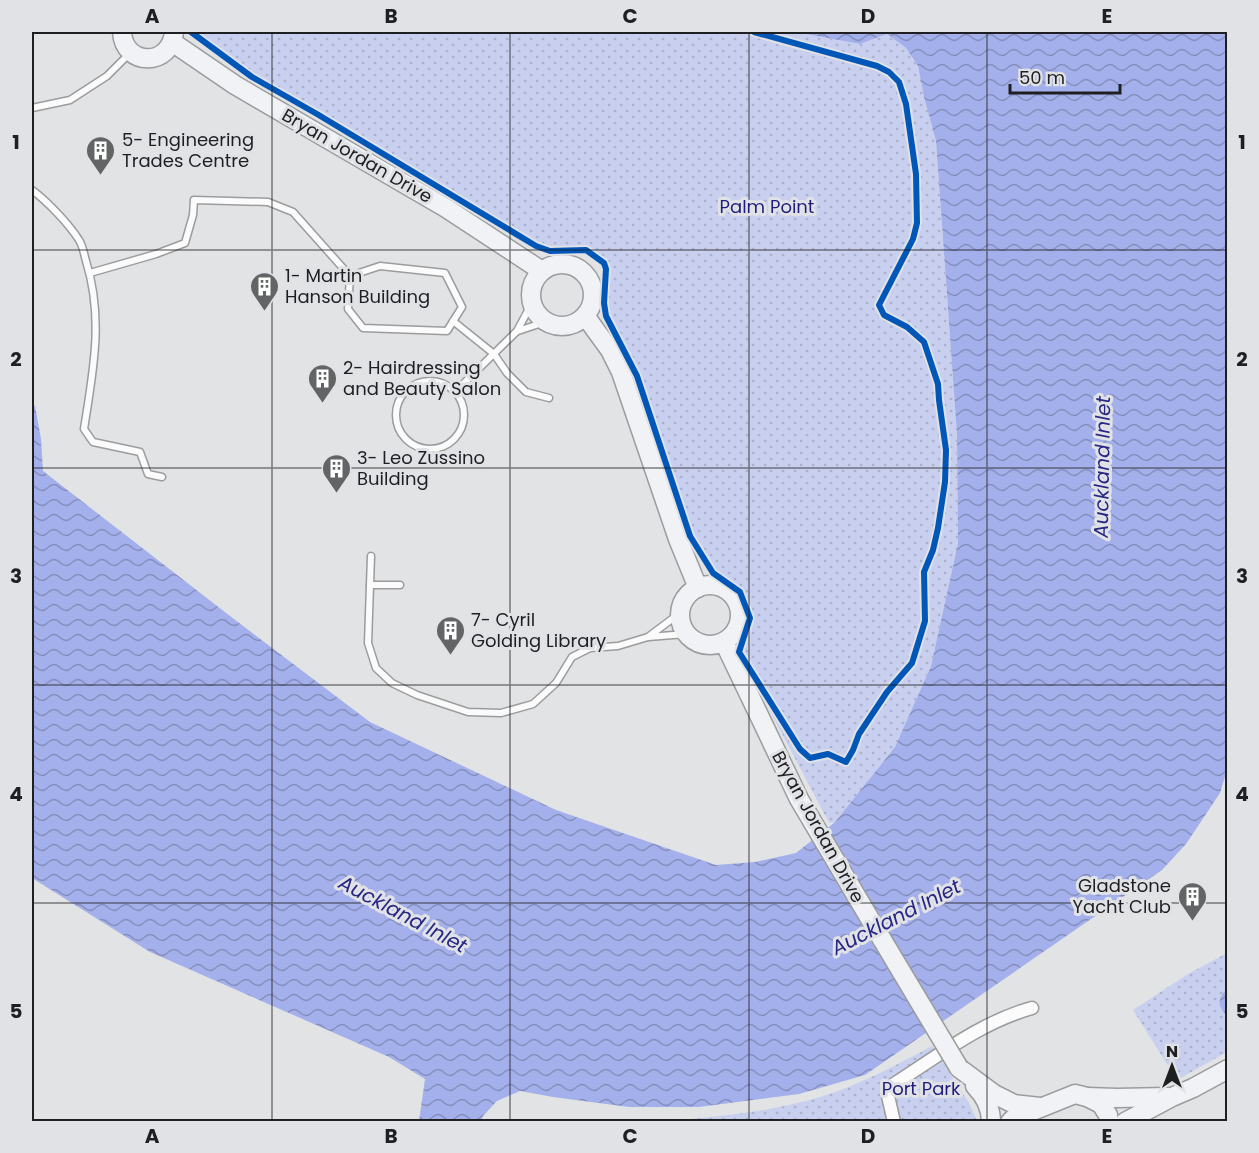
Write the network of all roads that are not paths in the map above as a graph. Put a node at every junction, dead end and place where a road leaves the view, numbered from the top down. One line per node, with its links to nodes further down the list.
1 (122, 32): 3 (main road)
2 (173, 37): 3 (main road); 6 (main road, Bryan Jordan Drive)
3 (130, 52): 4 (lane)
4 (32, 108)
5 (32, 190): 7 (lane)
6 (542, 271): 9 (main road); 10 (main road)
7 (90, 273): 8 (lane); 17 (lane)
8 (350, 276): 11 (lane); 11 (lane)
9 (532, 303): 12 (main road); 13 (lane)
10 (586, 317): 12 (main road); 21 (main road)
11 (453, 321): 14 (lane)
12 (544, 322): 13 (lane)
13 (518, 331): 14 (lane)
14 (494, 354): 15 (lane); 16 (lane)
15 (456, 391): 15 (lane)
16 (549, 398)
17 (162, 477)
18 (371, 556): 19 (lane)
19 (370, 585): 20 (lane); 24 (lane)
20 (400, 585)
21 (698, 588): 22 (main road); 25 (main road)
22 (680, 614): 23 (main road); 24 (lane)
23 (686, 634): 24 (lane); 25 (main road)
24 (648, 637)
25 (724, 642): 27 (main road, Bryan Jordan Drive, bridge)
26 (1032, 1008): 32 (street)
27 (959, 1068): 31 (main road, Bryan Jordan Drive); 33 (main road, Bryan Jordan Drive)
28 (1227, 1069): 30 (main road)
29 (1087, 1097): 30 (main road); 31 (main road); 35 (main road)
30 (1172, 1097): 36 (main road)
31 (1042, 1107): 34 (main road)
32 (894, 1122)
33 (991, 1122)
34 (1010, 1122)
35 (1108, 1122)
36 (1125, 1122)

